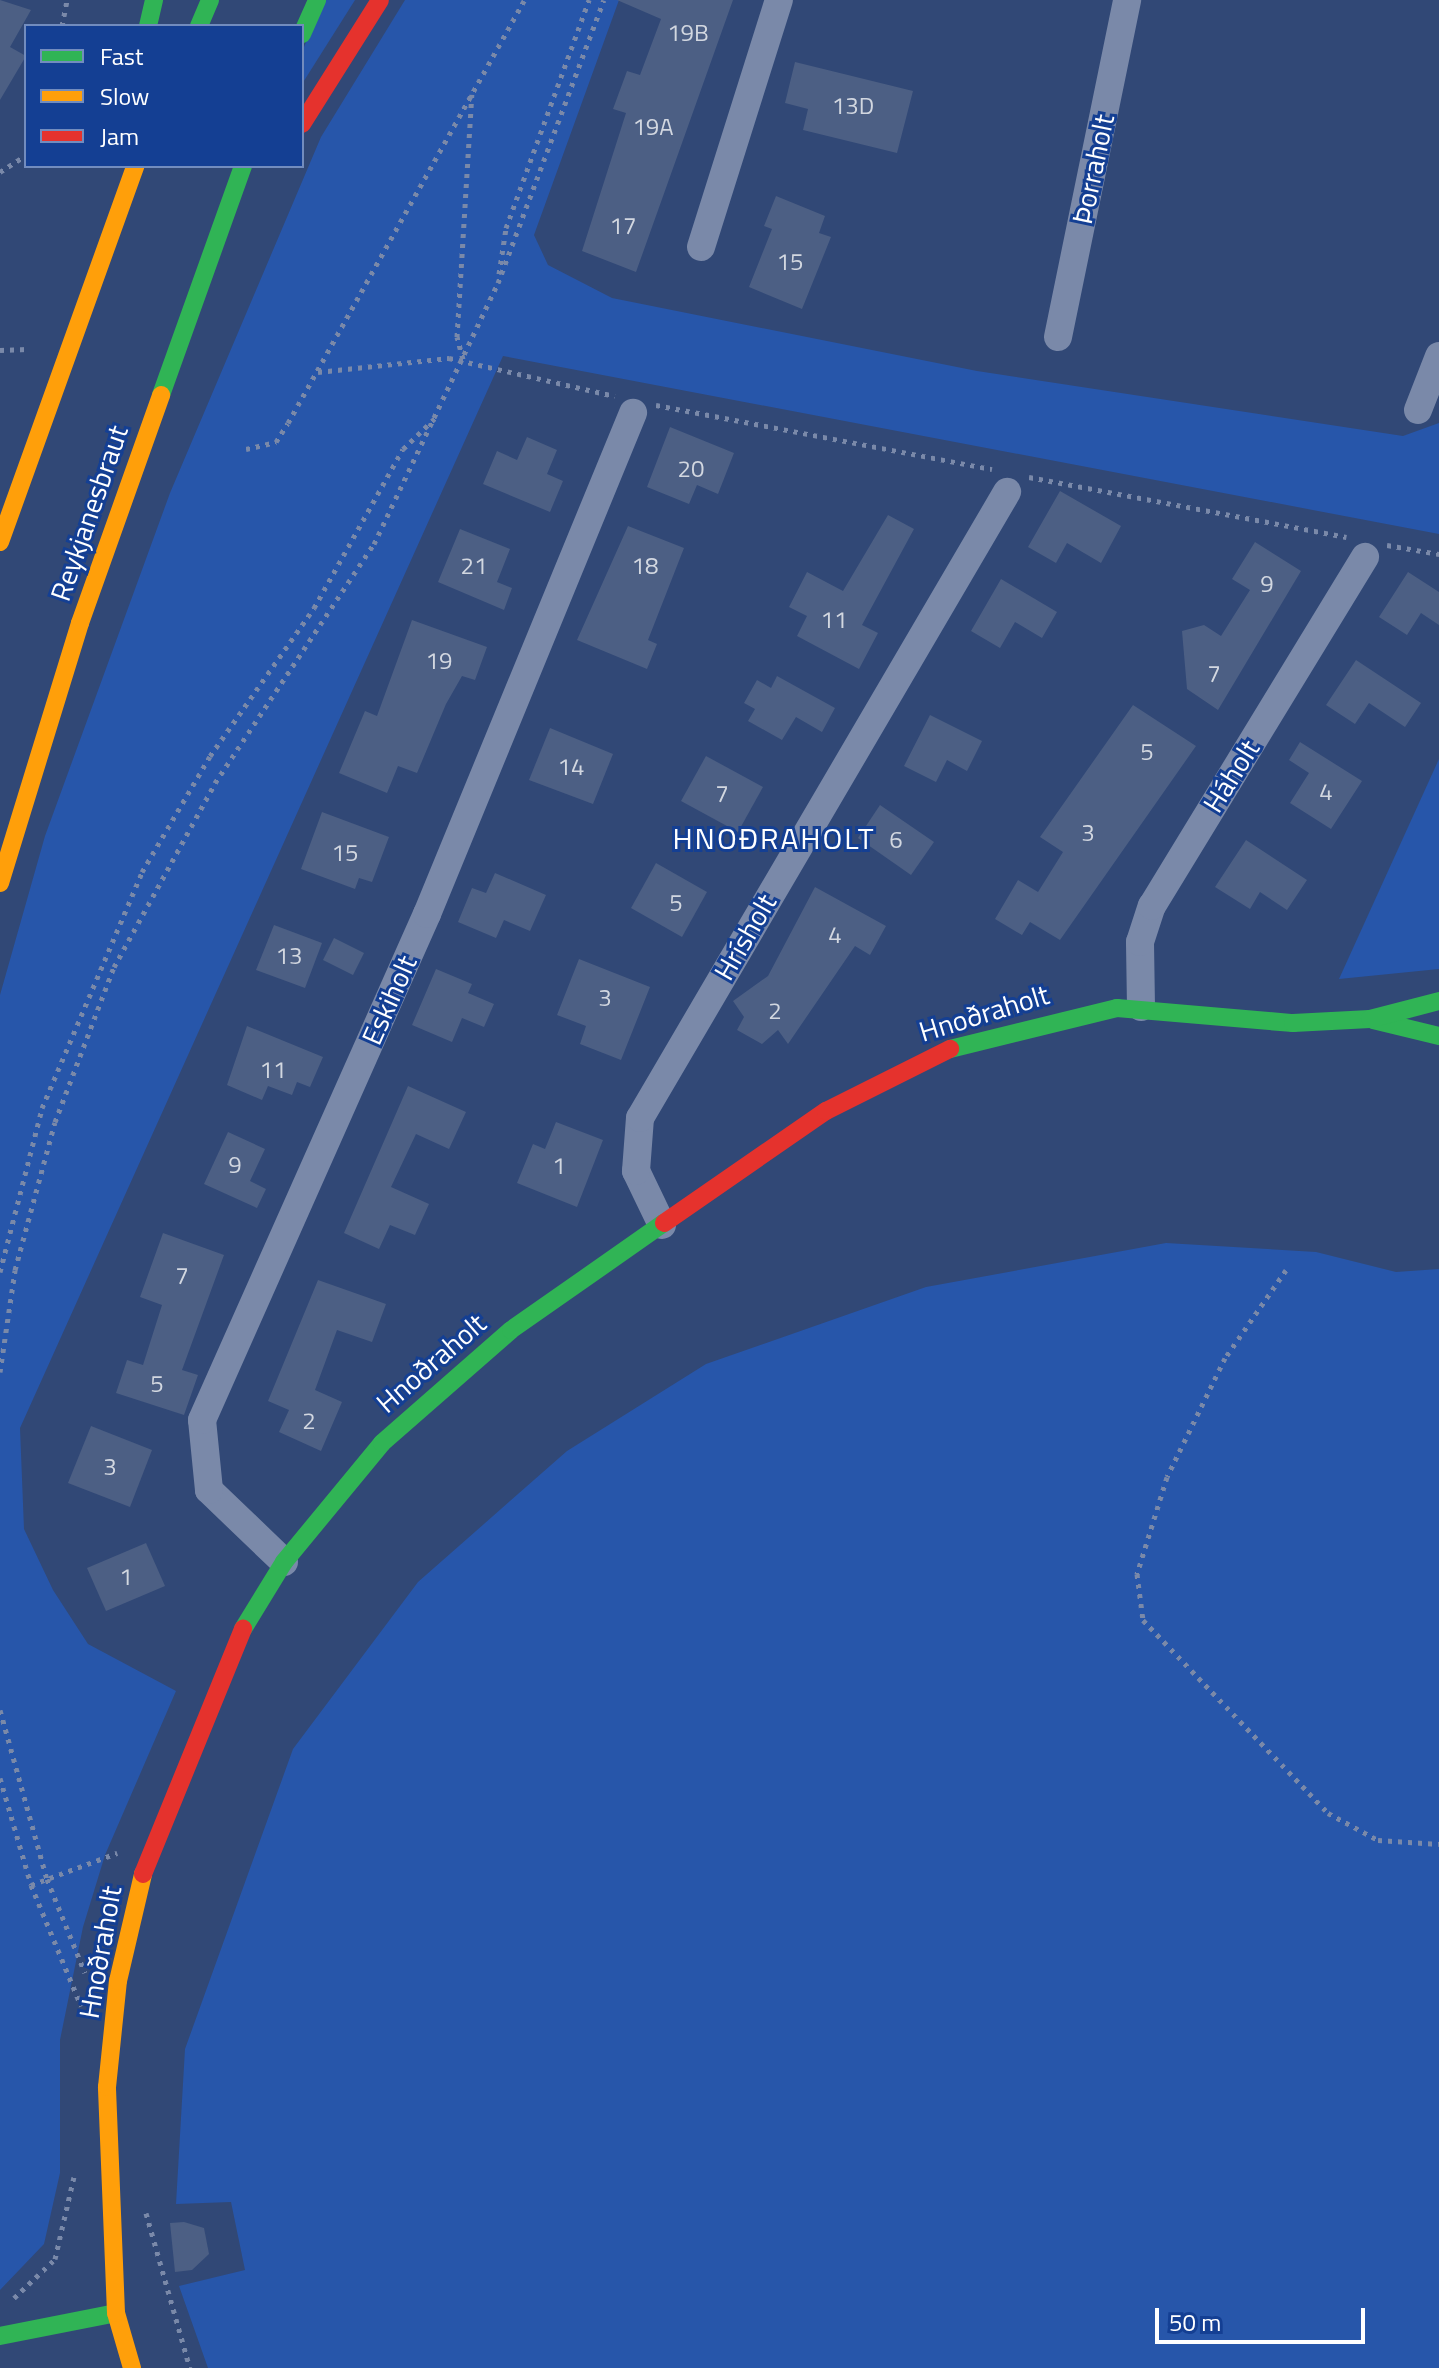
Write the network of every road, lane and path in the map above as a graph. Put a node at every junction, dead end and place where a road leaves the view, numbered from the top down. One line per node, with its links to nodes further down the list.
1 (67, 0): 11 (path)
2 (154, 0): 12 (main road)
3 (210, 0): 13 (main road)
4 (317, 0): 14 (main road)
5 (380, 0): 16 (main road)
6 (524, 0): 15 (path)
7 (589, 0): 26 (path)
8 (604, 0): 26 (path)
9 (779, 0): 24 (street)
10 (1127, 0): 27 (street, Þorraholt)
11 (62, 24)
12 (148, 24)
13 (200, 24)
14 (304, 29)
15 (472, 90): 31 (path); 32 (path)
16 (304, 121)
17 (24, 156): 21 (path)
18 (124, 168): 23 (main road)
19 (134, 168): 23 (main road)
20 (242, 168): 25 (main road, Reykjanesbraut)
21 (0, 172)
22 (263, 178): 25 (main road)
23 (121, 195): 38 (main road)
24 (701, 247)
25 (213, 249): 41 (main road, Reykjanesbraut)
26 (498, 283): 31 (path)
27 (1058, 337)
28 (28, 349): 29 (path)
29 (0, 350)
30 (1439, 356): 34 (street)
31 (463, 360): 32 (path); 33 (path); 35 (path)
32 (318, 372): 36 (path)
33 (631, 404): 37 (path); 50 (street, Eskiholt)
34 (1418, 410)
35 (438, 415): 48 (path); 49 (path)
36 (246, 449)
37 (1010, 479): 39 (path); 46 (street, Hrísholt)
38 (0, 542)
39 (1366, 546): 40 (path); 43 (street, Háholt)
40 (1439, 554)
41 (0, 883)
42 (1439, 1001): 44 (main road, Hnoðraholt)
43 (1141, 1007): 44 (main road, Hnoðraholt); 46 (main road, Hnoðraholt)
44 (1370, 1019): 45 (main road, Hnoðraholt)
45 (1439, 1036)
46 (662, 1225): 50 (main road, Hnoðraholt)
47 (1286, 1270): 53 (path)
48 (0, 1272)
49 (0, 1372)
50 (284, 1562): 60 (main road, Hnoðraholt)
51 (0, 1710): 55 (path)
52 (0, 1778): 56 (path)
53 (1439, 1844)
54 (128, 1849): 55 (path)
55 (47, 1879): 56 (path); 57 (path)
56 (31, 1885): 58 (path)
57 (85, 1974)
58 (81, 2006)
59 (164, 2286): 63 (path)
60 (116, 2313): 61 (main road); 62 (main road, Hnoðraholt)
61 (0, 2336)
62 (132, 2368)
63 (190, 2368)

